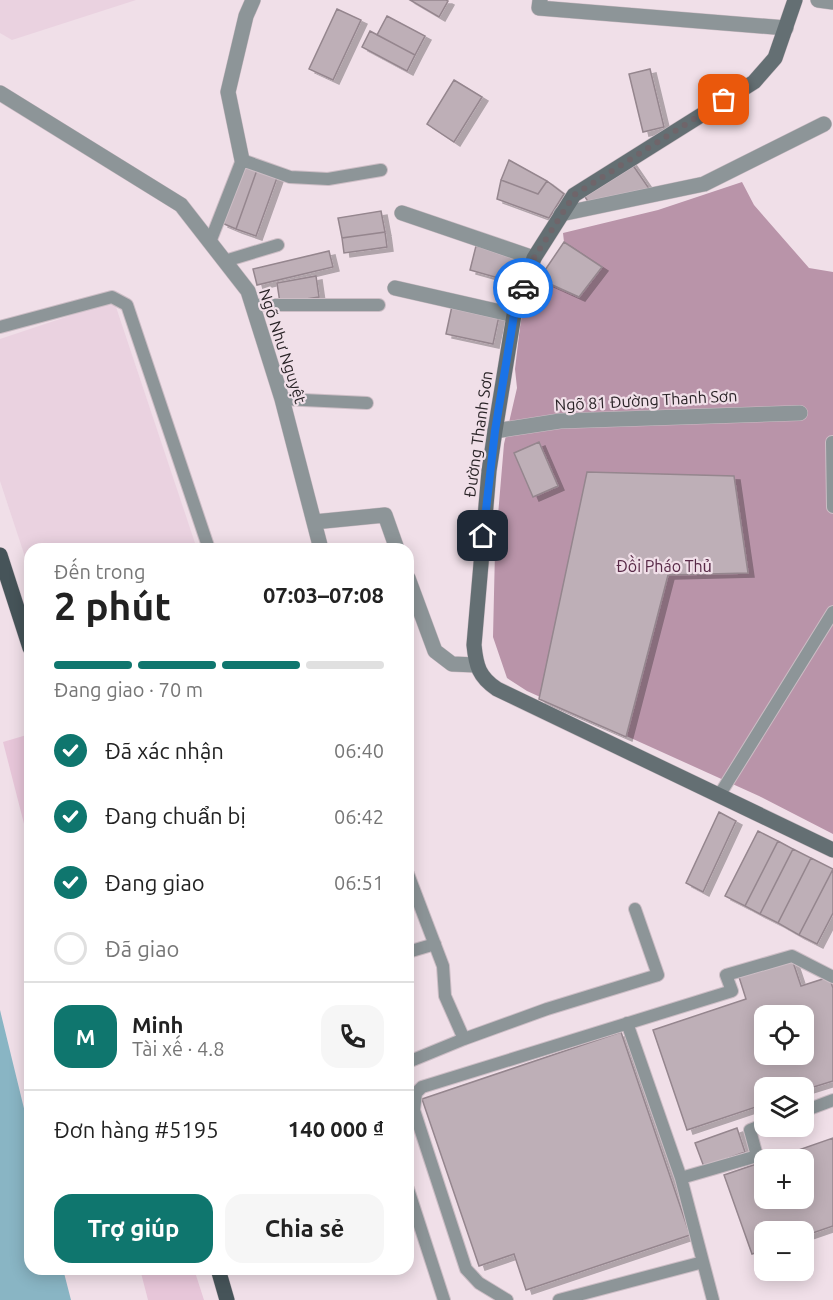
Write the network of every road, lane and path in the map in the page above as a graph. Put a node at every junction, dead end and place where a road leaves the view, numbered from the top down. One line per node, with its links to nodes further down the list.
1 (253, 0): 9 (street)
2 (795, 0): 6 (street, Đường Thanh Sơn)
3 (818, 0): 4 (street)
4 (833, 2)
5 (539, 4): 6 (street)
6 (786, 28): 12 (street, Đường Thanh Sơn)
7 (0, 93): 13 (street, Ngõ Như Nguyệt)
8 (824, 124): 12 (street)
9 (242, 160): 10 (lane); 13 (lane)
10 (381, 170)
11 (402, 213): 15 (street)
12 (561, 214): 15 (street, Đường Thanh Sơn)
13 (210, 242): 16 (street, Ngõ Như Nguyệt)
14 (278, 245): 16 (lane)
15 (534, 258): 20 (street, Đường Thanh Sơn)
16 (225, 261): 18 (street, Ngõ Như Nguyệt)
17 (395, 288): 20 (street)
18 (253, 305): 19 (lane); 22 (street, Ngõ Như Nguyệt)
19 (379, 305)
20 (514, 315): 25 (street, Đường Thanh Sơn)
21 (0, 327): 29 (lane)
22 (282, 399): 23 (lane); 28 (street, Ngõ Như Nguyệt)
23 (367, 403)
24 (800, 413): 25 (street, Ngõ 81 Đường Thanh Sơn)
25 (495, 431): 36 (street, Đường Thanh Sơn)
26 (832, 442): 27 (lane)
27 (833, 507)
28 (314, 522): 30 (street, Ngõ Như Nguyệt); 31 (street)
29 (206, 543)
30 (319, 543)
31 (395, 543)
32 (0, 555): 35 (main road)
33 (414, 594): 36 (street)
34 (831, 619): 37 (lane)
35 (24, 629)
36 (476, 665): 37 (street)
37 (720, 794): 38 (street)
38 (833, 850)
39 (414, 889): 41 (lane)
40 (635, 909): 45 (lane)
41 (435, 944): 42 (lane); 45 (lane)
42 (414, 950)
43 (833, 977): 44 (lane)
44 (627, 1023): 50 (lane); 56 (lane)
45 (464, 1038): 46 (lane)
46 (414, 1059)
47 (833, 1100): 48 (lane)
48 (814, 1107)
49 (754, 1129): 50 (lane)
50 (681, 1178): 52 (lane)
51 (414, 1208): 55 (lane)
52 (703, 1262): 57 (lane); 58 (lane)
53 (220, 1275): 54 (main road)
54 (227, 1300)
55 (444, 1300)
56 (507, 1300)
57 (559, 1300)
58 (713, 1300)

